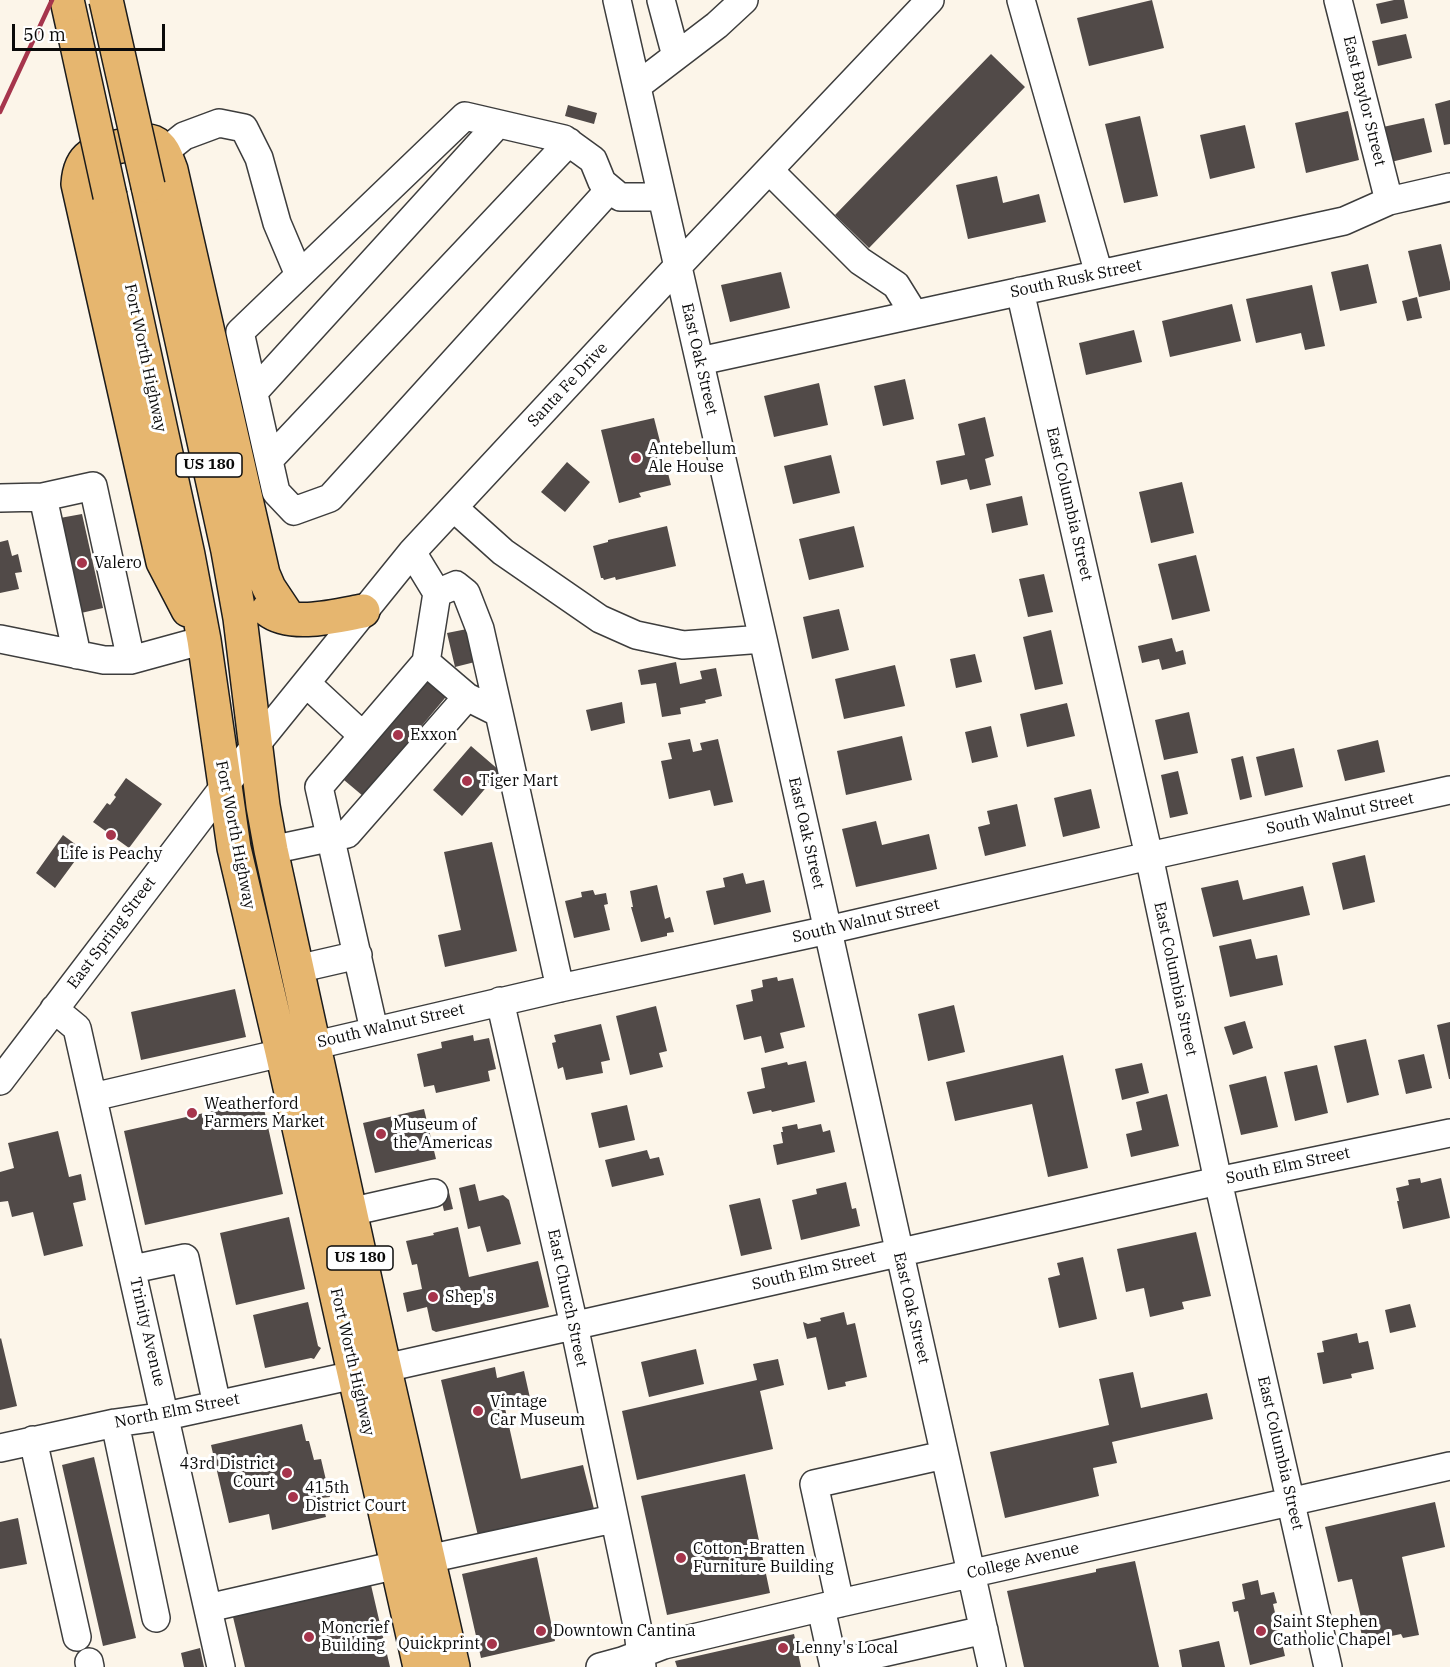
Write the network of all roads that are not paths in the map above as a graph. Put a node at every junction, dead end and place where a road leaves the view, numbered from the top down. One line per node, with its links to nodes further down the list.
1 (67, 0): 37 (main road, Fort Worth Highway / US 180, bridge)
2 (106, 0): 30 (main road, Fort Worth Highway / US 180, bridge)
3 (617, 0): 10 (street, East Oak Street)
4 (661, 0): 9 (street)
5 (744, 0): 9 (street)
6 (930, 0): 14 (street, Santa Fe Drive)
7 (1021, 0): 20 (street)
8 (1338, 0): 18 (street, East Baylor Street)
9 (676, 56): 10 (street)
10 (637, 86): 17 (street, East Oak Street)
11 (498, 123): 12 (street); 21 (street); 25 (street)
12 (569, 142): 16 (street); 26 (street)
13 (164, 152): 21 (street); 34 (main road); 37 (main road)
14 (769, 170): 19 (street, Santa Fe Drive); 23 (street)
15 (1450, 187): 18 (street, South Rusk Street)
16 (610, 189): 17 (street); 26 (street)
17 (661, 197): 19 (street, East Oak Street)
18 (1389, 201): 20 (street, South Rusk Street)
19 (678, 266): 24 (street, East Oak Street); 29 (street, Santa Fe Drive)
20 (1099, 274): 22 (street, South Rusk Street)
21 (299, 275): 25 (street)
22 (1020, 291): 23 (street, South Rusk Street); 50 (street, East Columbia Street)
23 (914, 314): 24 (street, South Rusk Street)
24 (700, 361): 36 (street, East Oak Street)
25 (254, 392): 26 (street)
26 (269, 460)
27 (43, 496): 28 (street); 38 (street); 39 (street)
28 (0, 498)
29 (454, 508): 31 (street, Santa Fe Drive); 36 (street)
30 (228, 551): 34 (main road); 45 (main road, Fort Worth Highway / US 180)
31 (412, 552): 32 (street); 33 (street, Santa Fe Drive)
32 (437, 593): 40 (street); 43 (street)
33 (363, 611): 34 (main road); 41 (street, Santa Fe Drive)
34 (289, 618)
35 (0, 639): 38 (street)
36 (763, 639): 51 (street, East Oak Street)
37 (204, 640): 39 (street); 46 (main road, Fort Worth Highway / US 180)
38 (77, 655): 39 (street)
39 (131, 660)
40 (426, 662): 42 (street); 44 (street)
41 (306, 683): 44 (street); 45 (street, Santa Fe Drive)
42 (467, 697): 43 (street); 48 (street)
43 (499, 713): 54 (street)
44 (362, 735): 48 (street)
45 (255, 746): 46 (street, Santa Fe Drive); 49 (main road, Fort Worth Highway / US 180)
46 (225, 785): 56 (street, East Spring Street); 58 (main road, Fort Worth Highway / US 180)
47 (1450, 790): 50 (street, South Walnut Street)
48 (330, 837): 49 (street); 52 (street)
49 (271, 850): 53 (main road, Fort Worth Highway / US 180)
50 (1149, 856): 51 (street, South Walnut Street); 62 (street, East Columbia Street)
51 (828, 930): 54 (street, South Walnut Street); 65 (street, East Oak Street)
52 (358, 955): 53 (street); 57 (street)
53 (297, 969): 58 (main road, Fort Worth Highway / US 180)
54 (560, 988): 55 (street, South Walnut Street)
55 (500, 1002): 57 (street, South Walnut Street); 67 (street, East Church Street)
56 (54, 1009): 59 (street, East Spring Street); 60 (street, Trinity Avenue)
57 (374, 1030): 58 (street, South Walnut Street)
58 (297, 1048): 60 (street, South Walnut Street); 64 (main road, Fort Worth Highway / US 180)
59 (1, 1079)
60 (93, 1096): 66 (street, Trinity Avenue)
61 (1450, 1133): 62 (street, South Elm Street)
62 (1218, 1181): 65 (street, South Elm Street); 76 (street, East Columbia Street)
63 (434, 1193): 64 (street)
64 (335, 1215): 68 (main road, Fort Worth Highway / US 180)
65 (898, 1252): 67 (street, South Elm Street); 74 (street, East Oak Street)
66 (133, 1269): 69 (street); 70 (street, Trinity Avenue)
67 (574, 1325): 68 (street, South Elm Street); 77 (street, East Church Street)
68 (370, 1372): 69 (street, North Elm Street); 78 (main road, Fort Worth Highway / US 180)
69 (217, 1405): 70 (street, North Elm Street)
70 (166, 1416): 71 (street, North Elm Street); 81 (street, Trinity Avenue)
71 (115, 1423): 72 (street, North Elm Street); 82 (street)
72 (33, 1440): 73 (street, North Elm Street); 84 (street)
73 (0, 1448)
74 (944, 1455): 79 (street, East Oak Street); 80 (street)
75 (1450, 1466): 76 (street, College Avenue)
76 (1291, 1501): 79 (street, College Avenue); 92 (street, East Columbia Street)
77 (613, 1519): 78 (street); 85 (street, East Church Street)
78 (413, 1562): 81 (street); 88 (main road, Fort Worth Highway / US 180); 89 (main road, Fort Worth Highway / US 180)
79 (971, 1573): 80 (street, College Avenue); 83 (street, East Oak Street)
80 (831, 1605): 85 (street, College Avenue); 86 (street)
81 (208, 1608): 87 (street, Trinity Avenue)
82 (156, 1618)
83 (984, 1630): 86 (street); 91 (street, East Oak Street)
84 (77, 1637)
85 (642, 1661): 90 (street, College Avenue)
86 (834, 1665)
87 (221, 1667)
88 (420, 1667)
89 (453, 1667)
90 (600, 1667)
91 (992, 1667)
92 (1328, 1667)

